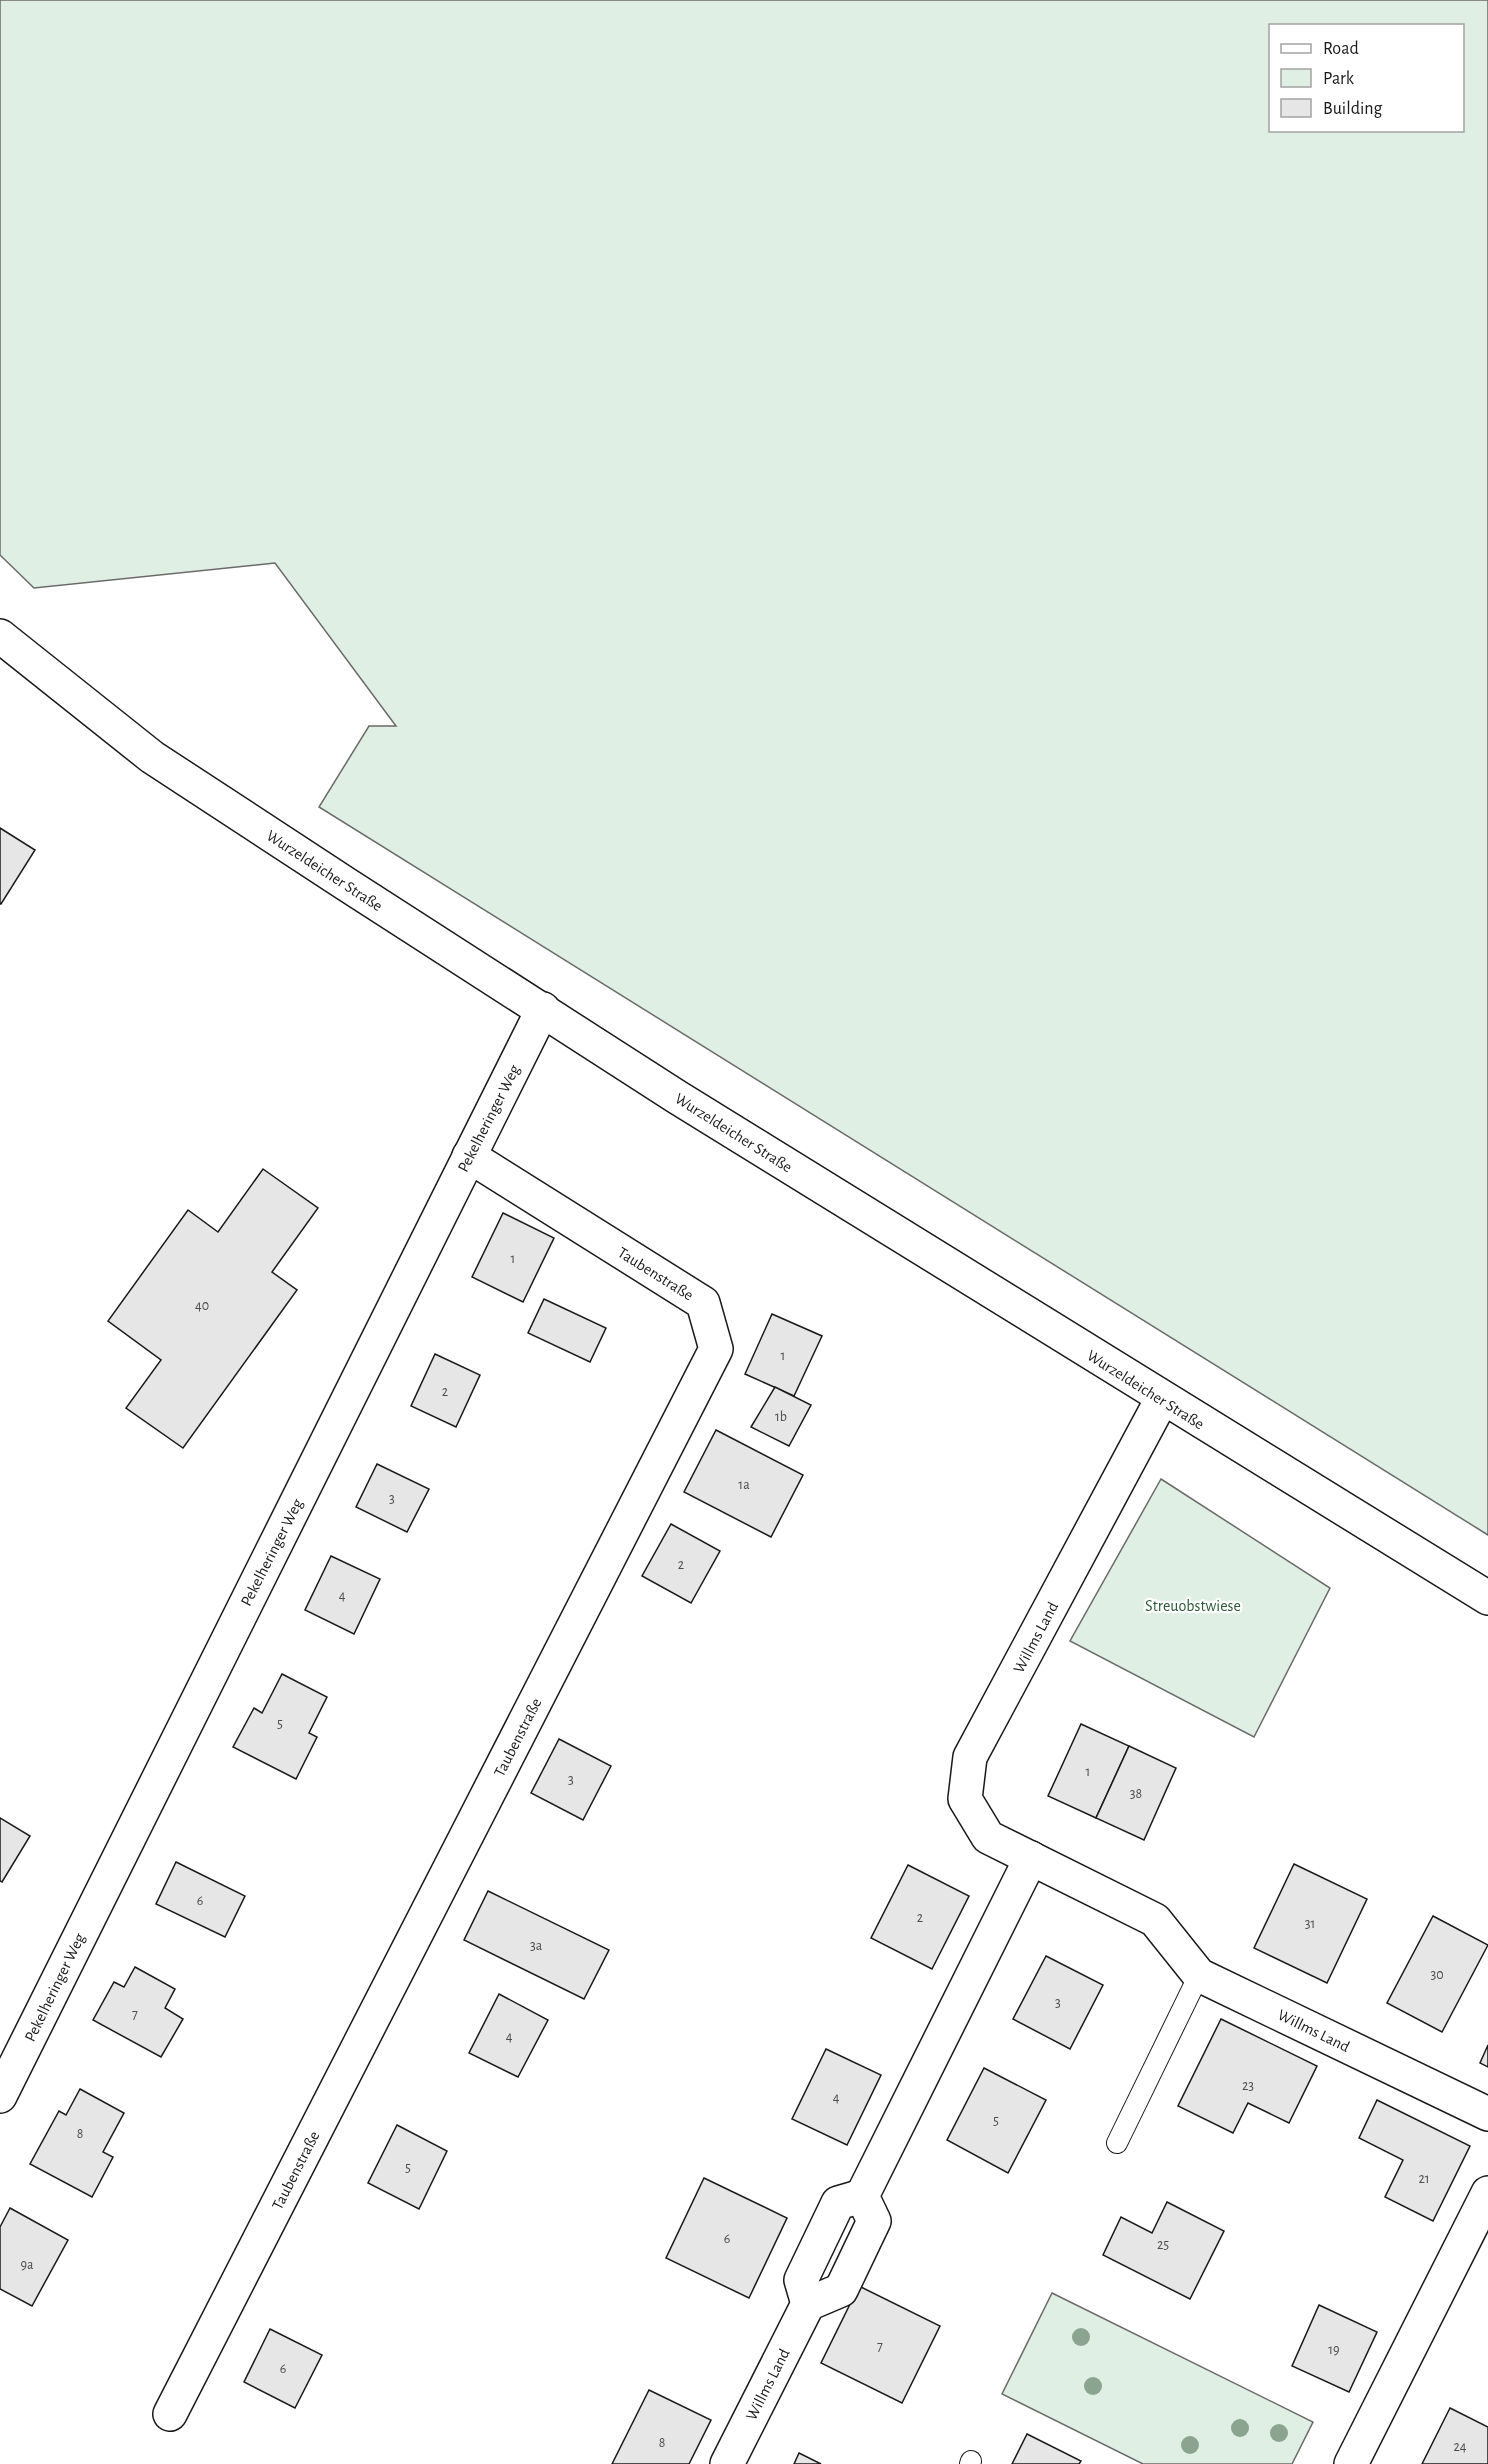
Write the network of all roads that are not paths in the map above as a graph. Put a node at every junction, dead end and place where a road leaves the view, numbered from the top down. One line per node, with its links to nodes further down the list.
1 (0, 636): 2 (street, Wurzeldeicher Straße)
2 (543, 1009): 3 (street, Pekelheringer Weg); 4 (street, Wurzeldeicher Straße)
3 (469, 1156): 8 (street, Pekelheringer Weg); 12 (street, Taubenstraße)
4 (1162, 1399): 5 (street, Wurzeldeicher Straße); 6 (street, Willms Land)
5 (1488, 1598)
6 (1031, 1858): 7 (street, Willms Land); 13 (street, Willms Land)
7 (1198, 1975): 9 (street, Willms Land); 10 (lane)
8 (0, 2096)
9 (1488, 2115)
10 (1117, 2143)
11 (1488, 2193): 14 (street)
12 (170, 2414)
13 (727, 2464)
14 (1351, 2464)

